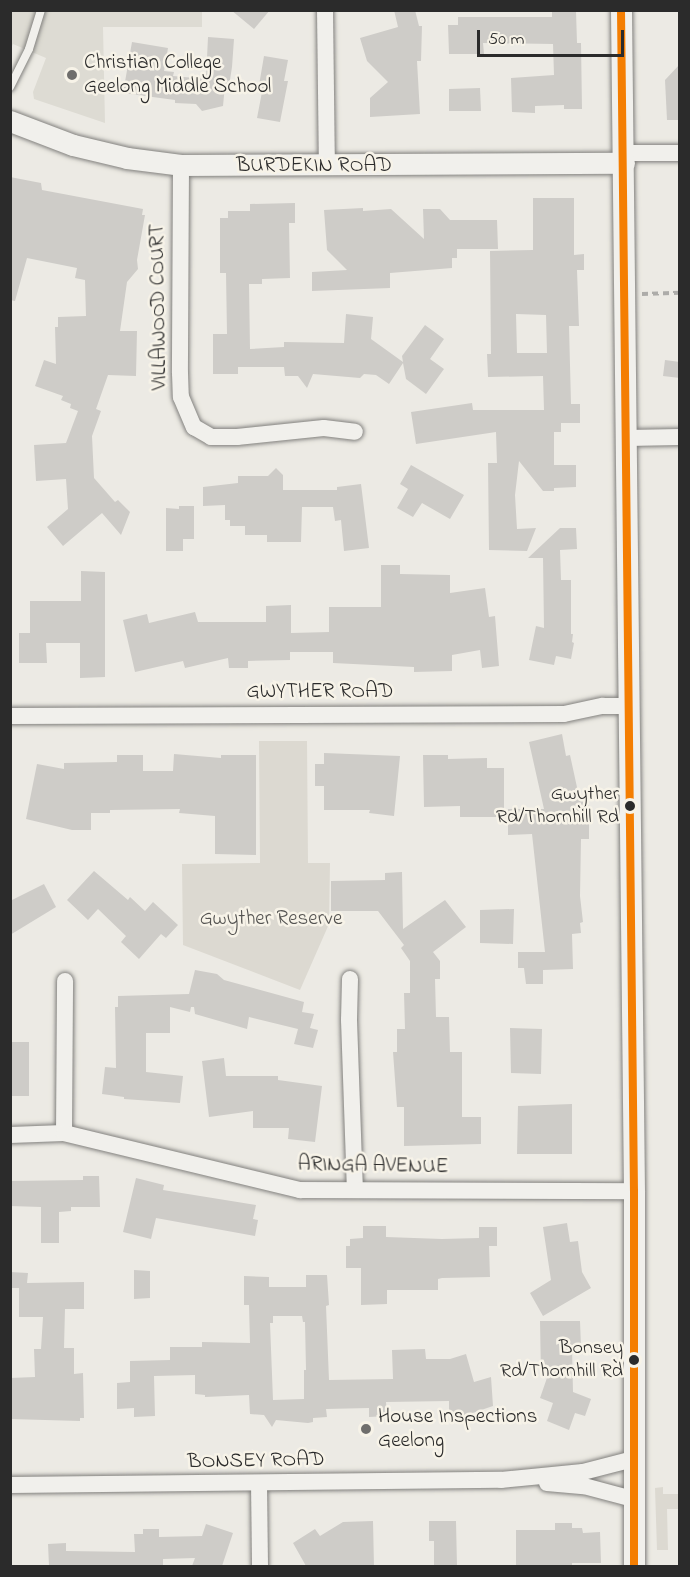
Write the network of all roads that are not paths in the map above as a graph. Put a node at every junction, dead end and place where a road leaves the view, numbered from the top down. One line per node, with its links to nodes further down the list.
1 (41, 10): 4 (lane)
2 (325, 10): 9 (street)
3 (621, 10): 7 (street)
4 (10, 87)
5 (10, 121): 8 (street, BURDEKIN ROAD)
6 (680, 153): 7 (street)
7 (624, 158): 9 (street, BURDEKIN ROAD); 12 (street)
8 (181, 165): 9 (street, BURDEKIN ROAD); 10 (street, VILLAWOOD COURT)
9 (327, 166)
10 (355, 432)
11 (680, 437): 12 (street)
12 (627, 438): 13 (street)
13 (630, 706): 14 (street, GWYTHER ROAD); 20 (street)
14 (10, 716)
15 (350, 979): 19 (street)
16 (65, 981): 17 (street)
17 (64, 1133): 18 (street, ARINGA AVENUE); 19 (street, ARINGA AVENUE)
18 (10, 1135)
19 (355, 1190): 20 (street, ARINGA AVENUE)
20 (634, 1191): 21 (street)
21 (633, 1459): 22 (street, BONSEY ROAD); 25 (street)
22 (501, 1480): 23 (street, BONSEY ROAD); 25 (street, BONSEY ROAD)
23 (259, 1483): 24 (street, BONSEY ROAD); 26 (street)
24 (10, 1485)
25 (633, 1499): 27 (street)
26 (260, 1566)
27 (634, 1566)

